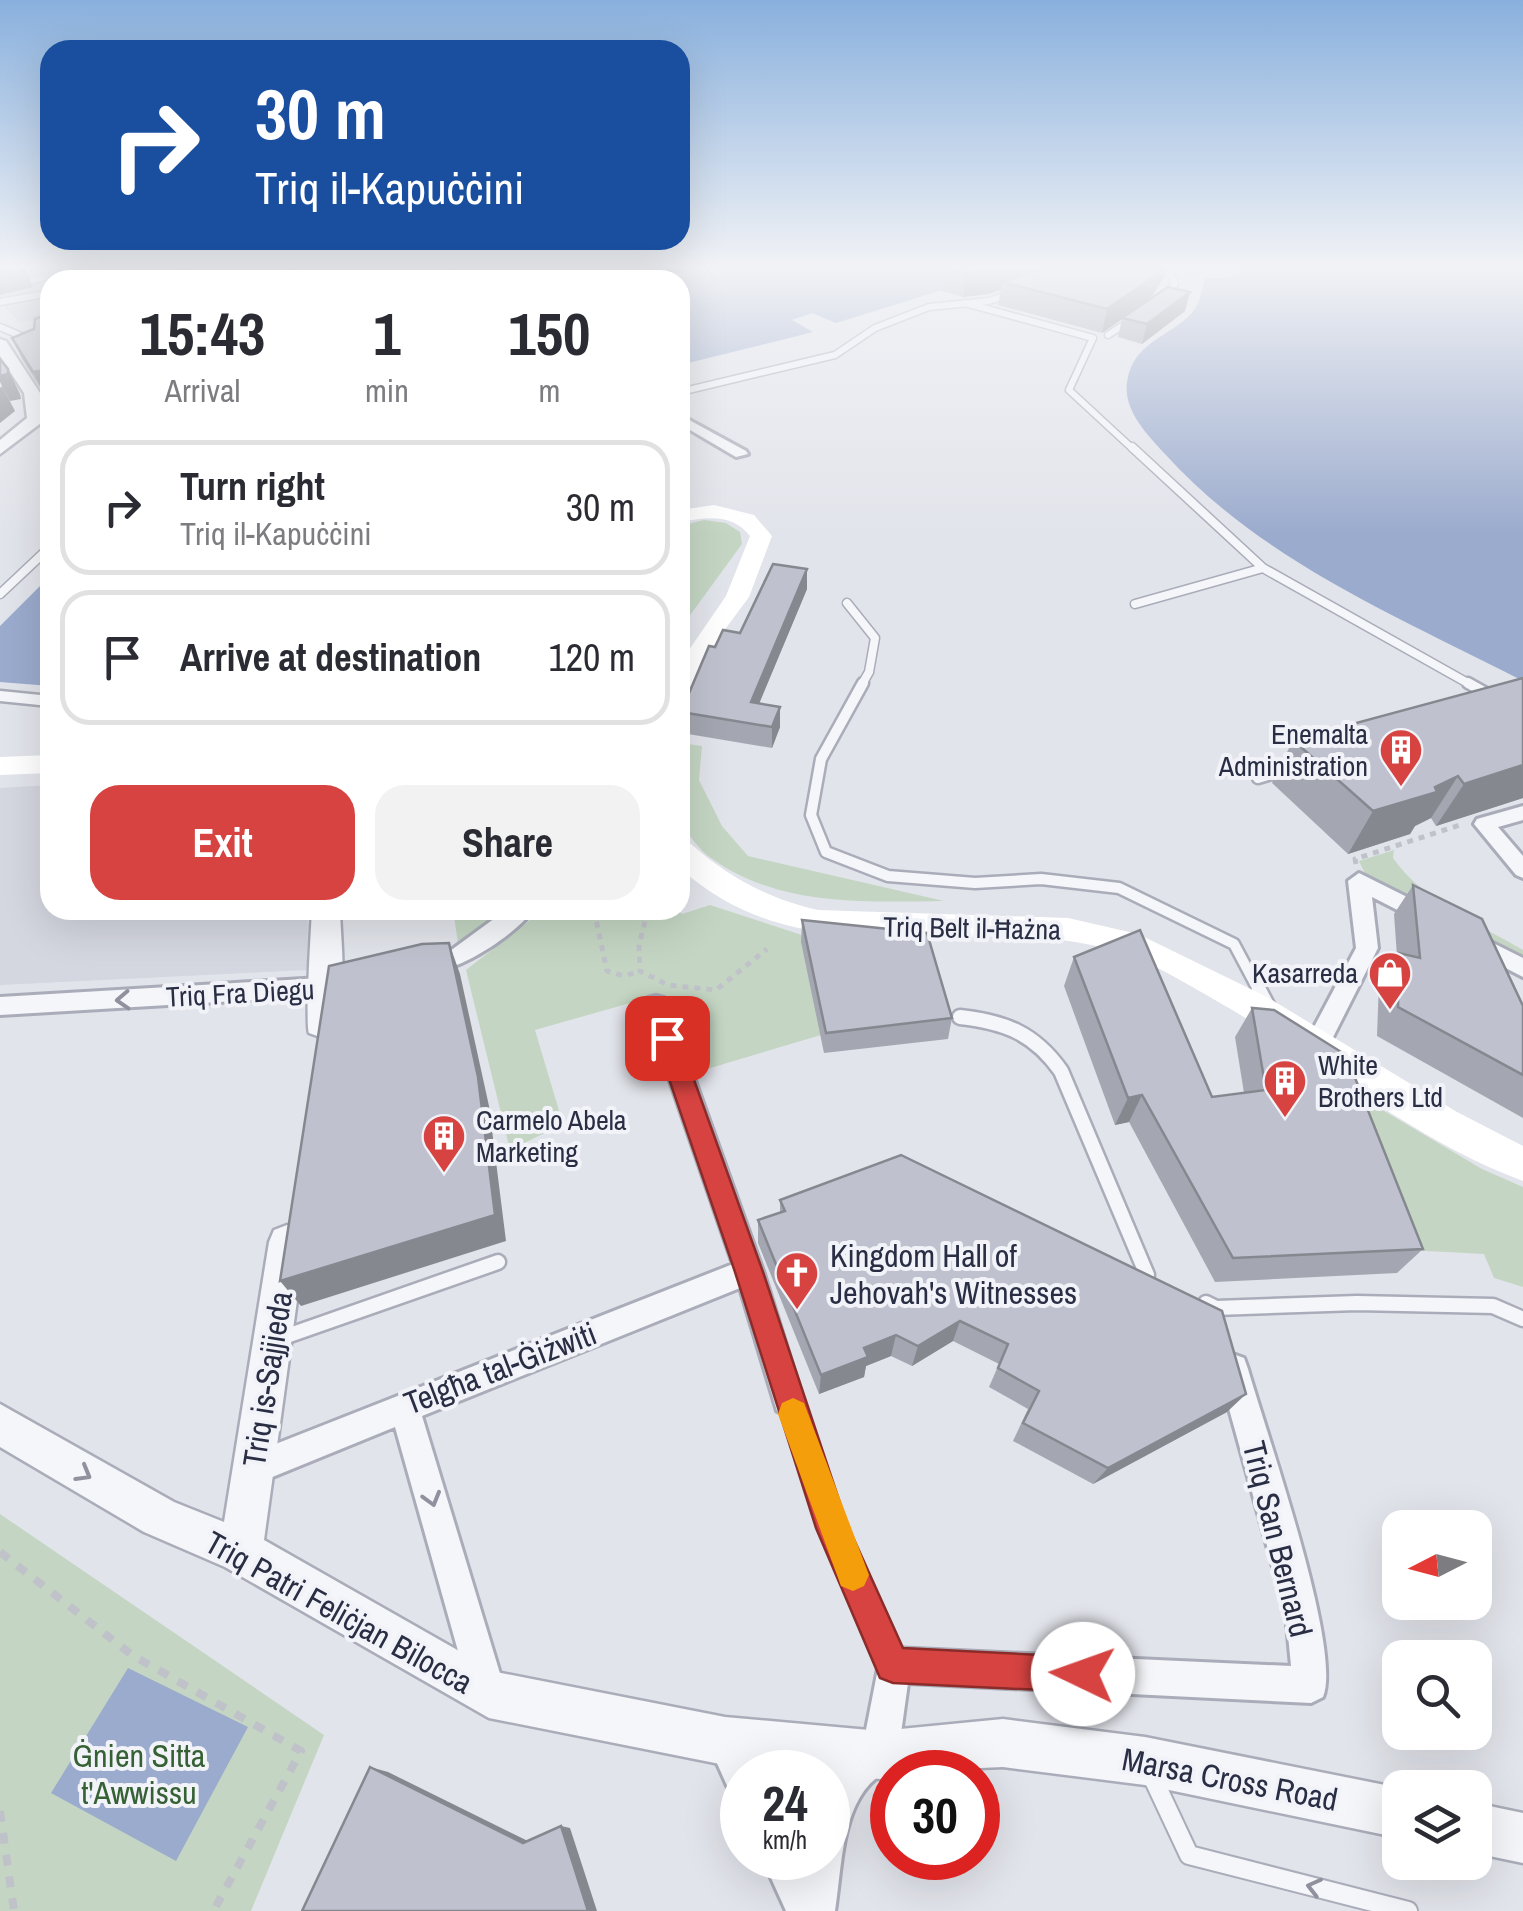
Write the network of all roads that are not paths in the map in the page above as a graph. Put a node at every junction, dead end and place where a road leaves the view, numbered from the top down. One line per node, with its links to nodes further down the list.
1 (822, 357): 4 (lane)
2 (1084, 357): 11 (lane)
3 (9, 362): 6 (street)
4 (690, 390)
5 (690, 425): 7 (street)
6 (0, 449)
7 (742, 454)
8 (690, 501): 13 (main road)
9 (690, 515): 13 (main road)
10 (40, 556): 12 (lane)
11 (1263, 568): 15 (lane); 19 (lane)
12 (0, 594)
13 (737, 597): 16 (main road)
14 (846, 603): 35 (lane)
15 (1135, 604)
16 (690, 668)
17 (0, 696): 18 (lane)
18 (40, 700)
19 (1484, 708)
20 (6, 761): 21 (main road)
21 (40, 763)
22 (1296, 767): 23 (lane)
23 (1258, 778)
24 (1523, 812): 26 (street)
25 (690, 859): 35 (main road, Triq Belt il-Ħażna)
26 (1523, 870)
27 (326, 920): 32 (street)
28 (508, 920): 30 (street)
29 (1523, 968): 37 (street)
30 (400, 971)
31 (363, 980): 32 (street, Triq Fra Diegu)
32 (326, 988): 34 (street, Triq Fra Diegu, one-way to 34); 38 (street)
33 (656, 1005): 43 (street)
34 (0, 1006)
35 (1272, 1015): 37 (main road, Triq Belt il-Ħażna)
36 (960, 1017): 44 (lane)
37 (1317, 1044): 39 (main road, Triq Belt il-Ħażna)
38 (314, 1067)
39 (1523, 1164)
40 (293, 1204): 48 (street, Triq is-Sajjieda)
41 (498, 1262): 48 (lane)
42 (1130, 1267): 44 (lane)
43 (749, 1272): 49 (street); 50 (street, Telgħa tal-Ġiżwiti)
44 (1146, 1275): 45 (lane)
45 (1164, 1283)
46 (1207, 1304): 47 (lane); 54 (street, Triq San Bernard)
47 (1523, 1319)
48 (272, 1341): 52 (street, Triq is-Sajjieda)
49 (788, 1400): 54 (lane)
50 (404, 1406): 52 (street, Telgħa tal-Ġiżwiti); 55 (street, one-way to 55)
51 (0, 1424): 53 (street, Triq Patri Feliċjan Bilocca, one-way to 53)
52 (253, 1469): 53 (street, Triq is-Sajjieda)
53 (242, 1551): 55 (street, Triq Patri Feliċjan Bilocca)
54 (893, 1665): 56 (street)
55 (489, 1694): 58 (street, Triq Patri Feliċjan Bilocca)
56 (877, 1750)
57 (925, 1750): 60 (street, Marsa Cross Road)
58 (720, 1755)
59 (870, 1761): 61 (street)
60 (1145, 1761): 62 (street, Marsa Cross Road); 69 (lane, one-way to 60)
61 (850, 1782)
62 (1382, 1808)
63 (1492, 1832): 64 (street)
64 (1523, 1838)
65 (791, 1880): 67 (street)
66 (821, 1880): 68 (street)
67 (806, 1911)
68 (816, 1911)
69 (1408, 1911)

